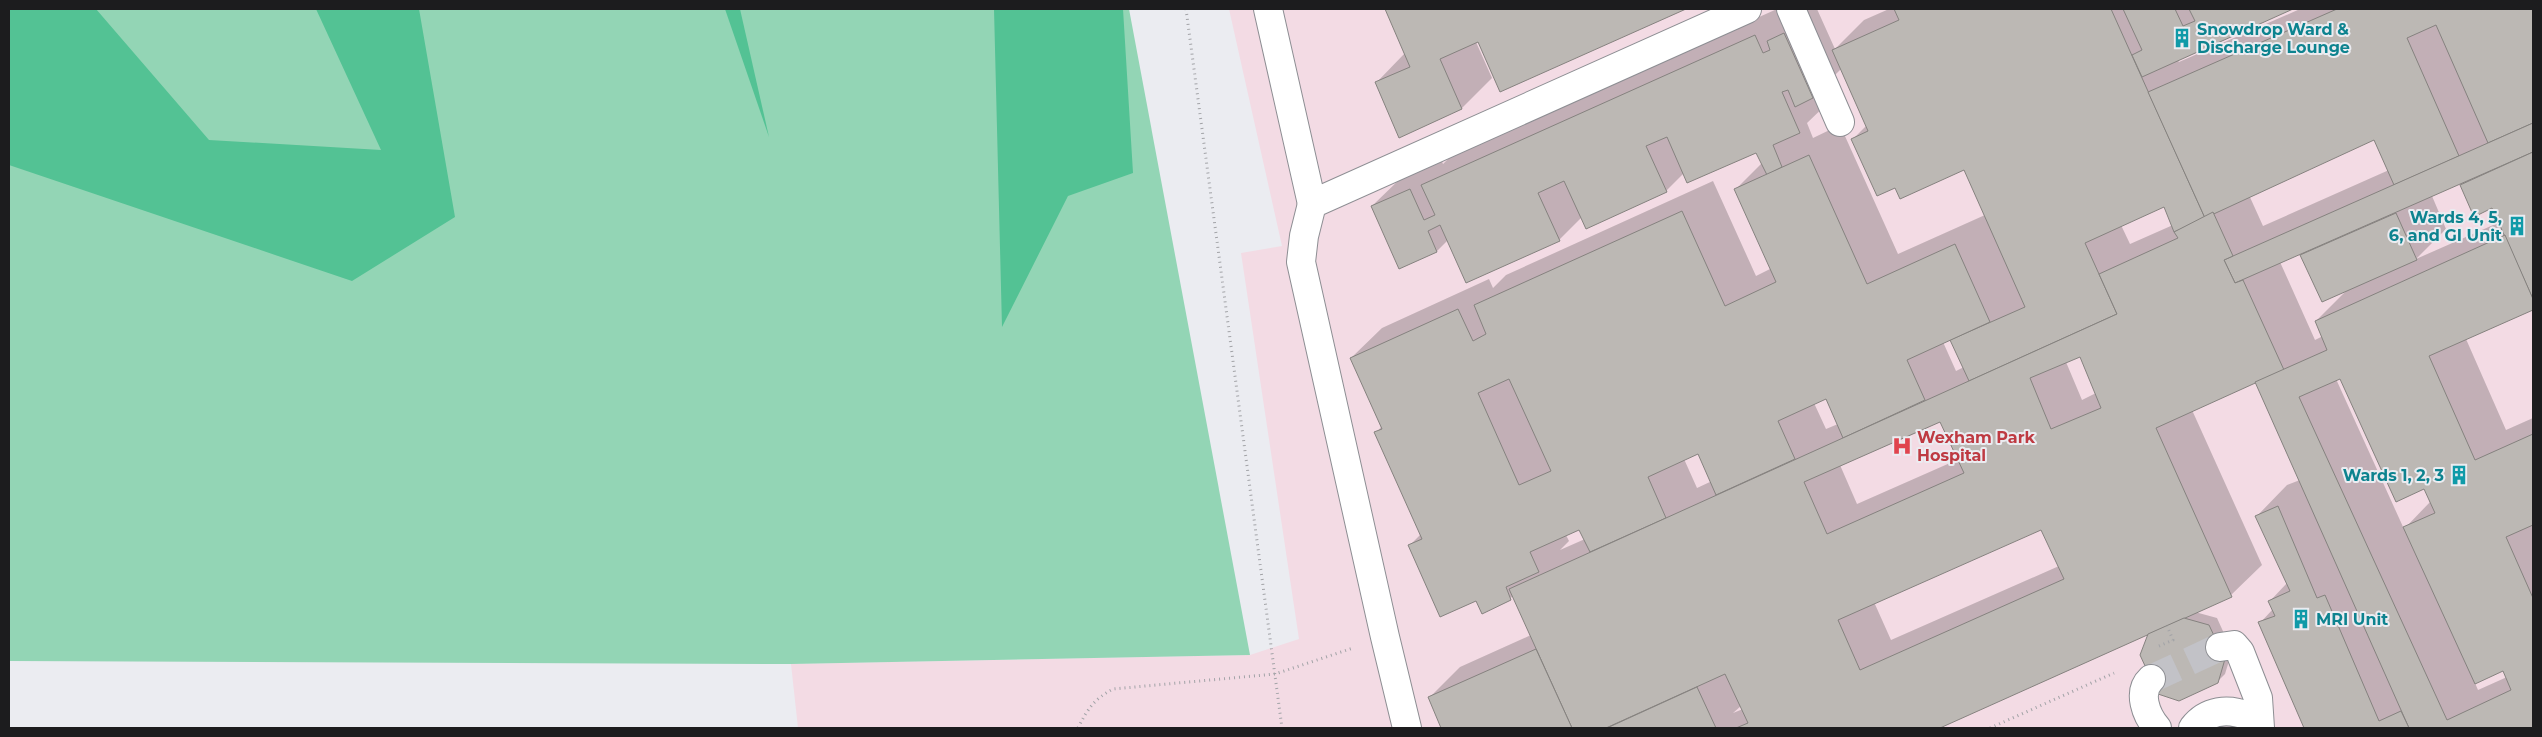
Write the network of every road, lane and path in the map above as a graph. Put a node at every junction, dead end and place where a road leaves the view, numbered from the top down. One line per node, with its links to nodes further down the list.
1 (1186, 9): 10 (path)
2 (1268, 9): 6 (lane)
3 (1747, 9): 6 (lane)
4 (1791, 9): 5 (lane)
5 (1840, 122)
6 (1312, 204): 7 (lane)
7 (1385, 637): 10 (path); 14 (lane)
8 (2220, 647): 18 (lane)
9 (2114, 673): 15 (path)
10 (1275, 674): 12 (path); 13 (path)
11 (2151, 679): 16 (lane)
12 (1078, 728)
13 (1282, 728)
14 (1407, 728)
15 (1990, 728)
16 (2156, 728)
17 (2193, 728): 18 (lane)
18 (2259, 728)

